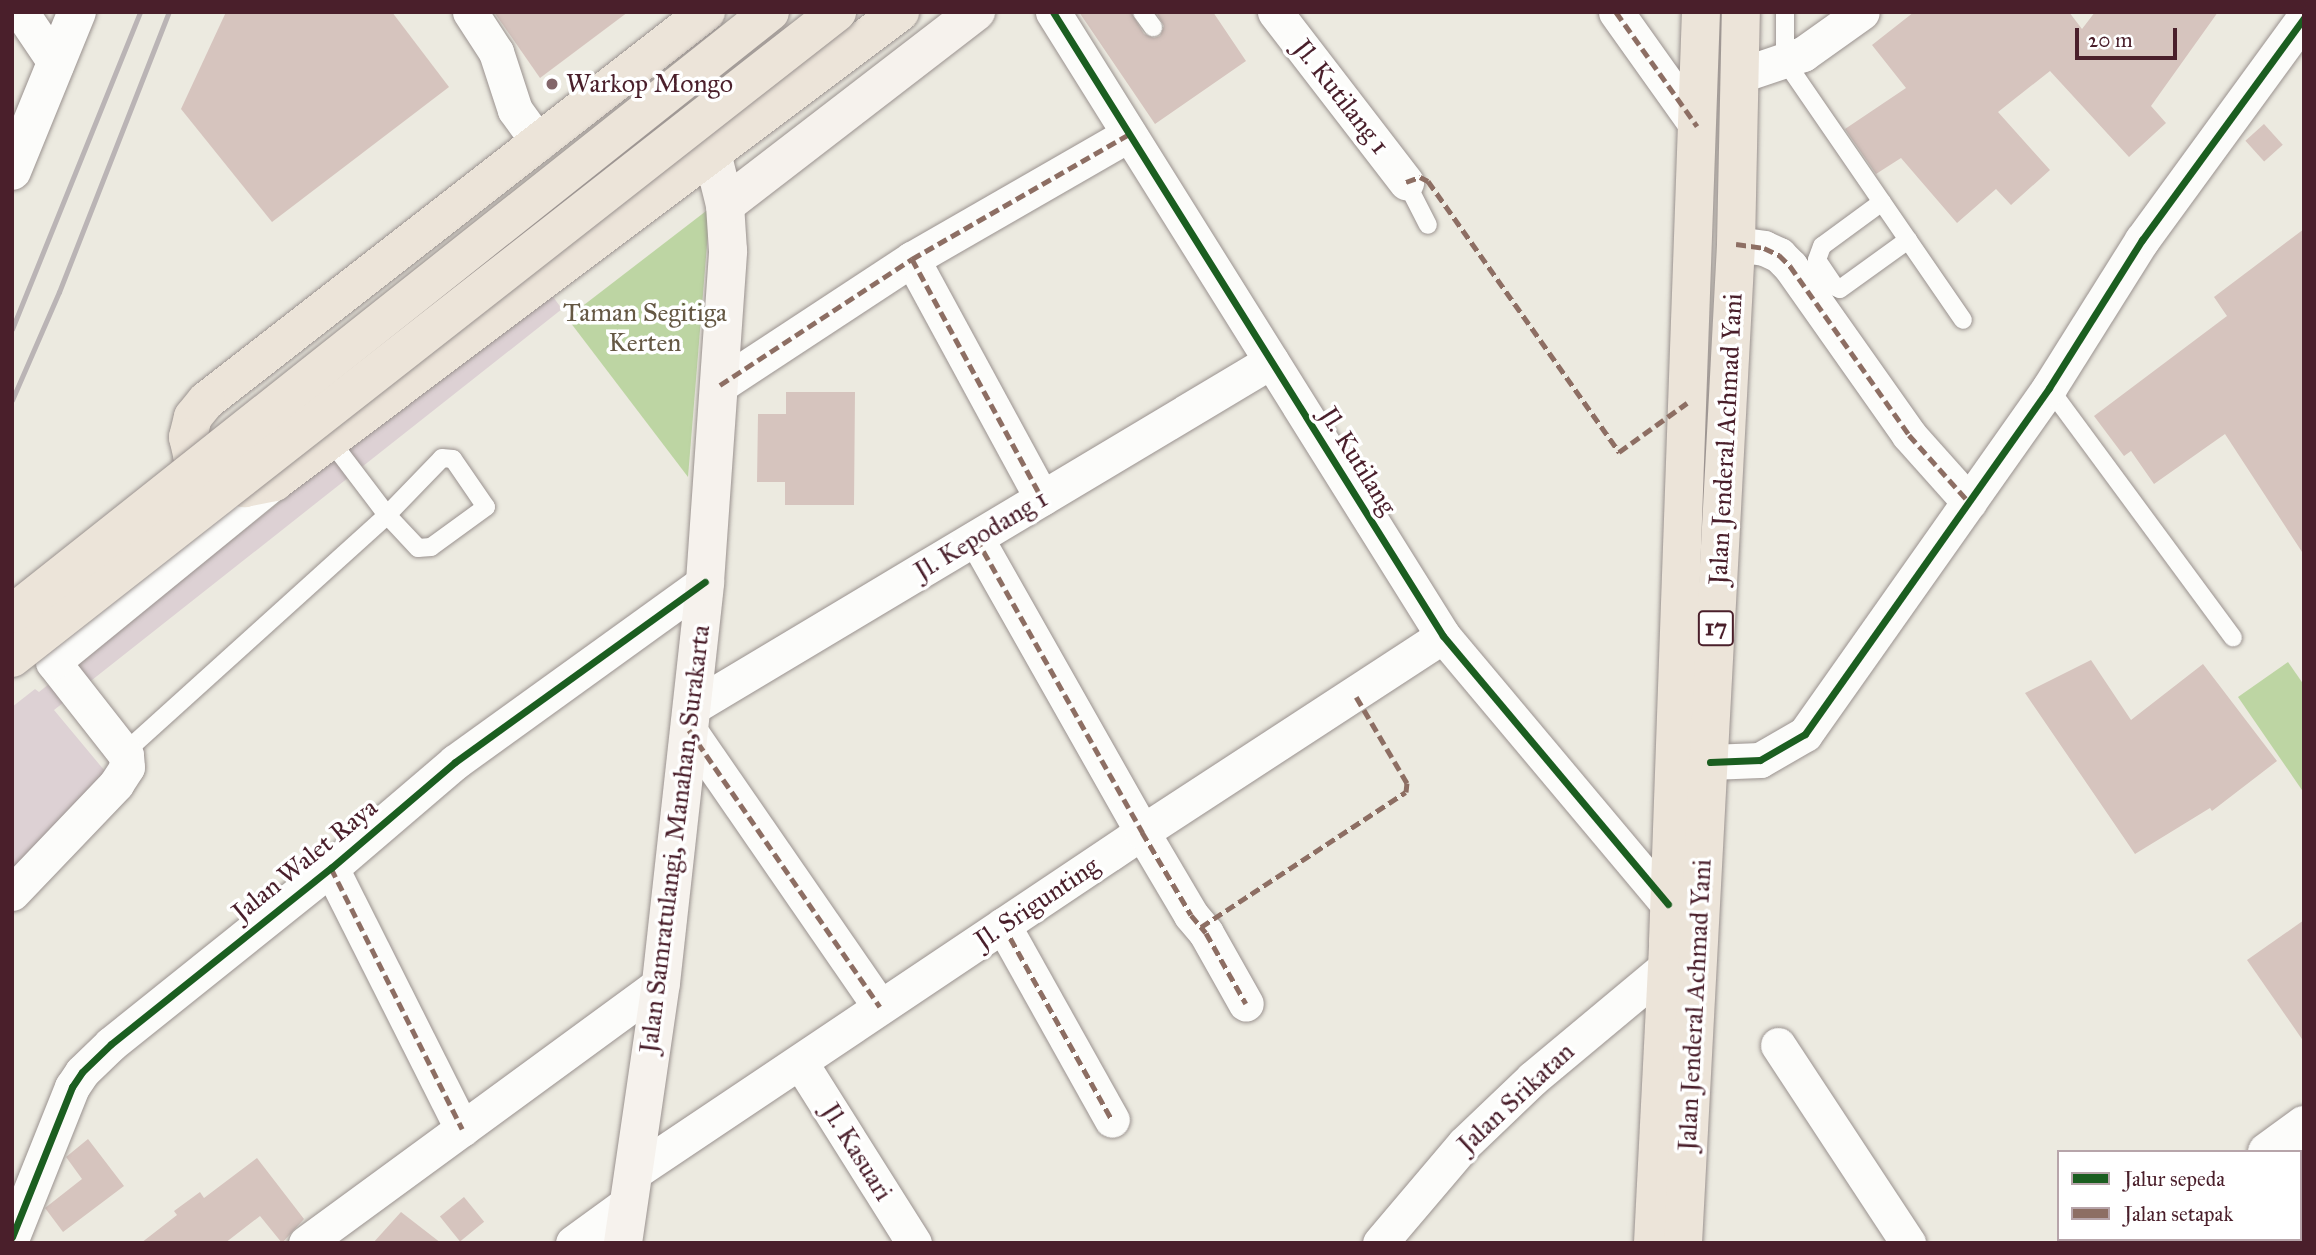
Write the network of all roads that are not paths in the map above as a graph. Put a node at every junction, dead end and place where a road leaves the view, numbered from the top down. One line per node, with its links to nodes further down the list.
1 (22, 12): 20 (street)
2 (77, 12): 20 (street)
3 (470, 12): 24 (street)
4 (706, 12): 24 (main road)
5 (770, 12): 46 (main road, bridge)
6 (837, 12): 49 (main road, bridge)
7 (900, 12): 26 (main road)
8 (976, 12): 30 (main road)
9 (1053, 12): 25 (street, Jl. Kutilang)
10 (1142, 12): 17 (lane)
11 (1275, 12): 28 (street, Jl. Kutilang 1)
12 (1616, 12): 23 (street)
13 (1701, 12): 23 (main road, Jalan Jenderal Achmad Yani / 17)
14 (1741, 12): 21 (main road, Jalan Jenderal Achmad Yani / 17)
15 (1786, 12): 19 (lane)
16 (1862, 12): 19 (street)
17 (1153, 27)
18 (2301, 28): 38 (street)
19 (1785, 61): 21 (street); 29 (lane)
20 (56, 64): 22 (street)
21 (1738, 76): 33 (main road, Jalan Jenderal Achmad Yani / 17)
22 (23, 125): 27 (street)
23 (1697, 126): 56 (main road, Jalan Jenderal Achmad Yani / 17)
24 (528, 129): 40 (main road)
25 (1129, 134): 34 (street); 36 (street, Jl. Kutilang)
26 (712, 153): 30 (main road, Jalan Samratulangi, Manahan, Surakarta); 39 (main road)
27 (12, 171)
28 (1406, 182): 31 (lane)
29 (1882, 202): 32 (lane); 32 (lane)
30 (726, 214): 37 (main road, Jalan Samratulangi, Manahan, Surakarta)
31 (1428, 225)
32 (1908, 240): 35 (lane)
33 (1736, 244): 42 (street); 52 (main road, Jalan Jenderal Achmad Yani / 17)
34 (912, 259): 37 (street); 41 (street)
35 (1963, 320)
36 (1271, 361): 41 (street, Jl. Kepodang 1); 47 (street, Jl. Kutilang)
37 (720, 385): 45 (main road, Jalan Samratulangi, Manahan, Surakarta)
38 (2049, 388): 42 (street); 48 (lane)
39 (330, 440): 40 (main road); 43 (lane)
40 (274, 482): 51 (street)
41 (1042, 498): 44 (street, Jl. Kepodang 1)
42 (1969, 502): 52 (street)
43 (387, 515): 43 (lane); 51 (lane)
44 (976, 538): 50 (street, Jl. Kepodang 1); 53 (street)
45 (705, 582): 50 (main road, Jalan Samratulangi, Manahan, Surakarta); 54 (street, Jalan Walet Raya)
46 (12, 614)
47 (1443, 636): 53 (street, Jl. Srigunting); 56 (street, Jl. Kutilang)
48 (2233, 638)
49 (12, 657)
50 (690, 719): 59 (main road, Jalan Samratulangi, Manahan, Surakarta); 61 (street)
51 (124, 753): 55 (street)
52 (1735, 761): 76 (main road, Jalan Jenderal Achmad Yani / 17)
53 (1142, 832): 57 (street, Jl. Srigunting); 60 (street)
54 (331, 868): 66 (street); 69 (street, Jalan Walet Raya)
55 (12, 893)
56 (1668, 904): 58 (main road, Jalan Jenderal Achmad Yani / 17)
57 (1003, 925): 61 (street, Jl. Srigunting); 64 (street)
58 (1666, 967): 74 (street, Jalan Srikatan); 75 (main road, Jalan Jenderal Achmad Yani / 17)
59 (661, 983): 66 (street); 68 (main road, Jalan Samratulangi, Manahan, Surakarta)
60 (1246, 1004)
61 (880, 1007): 63 (street, Jl. Srigunting)
62 (1778, 1045): 77 (street)
63 (800, 1062): 68 (street, Jl. Srigunting); 73 (street, Jl. Kasuari)
64 (1112, 1120)
65 (2304, 1125): 67 (street)
66 (462, 1129): 70 (street)
67 (2270, 1150)
68 (630, 1188): 71 (street, Jl. Srigunting); 72 (main road, Jalan Samratulangi, Manahan, Surakarta)
69 (12, 1237)
70 (306, 1243)
71 (573, 1243)
72 (623, 1243)
73 (914, 1243)
74 (1380, 1243)
75 (1653, 1243)
76 (1683, 1243)
77 (1908, 1243)

